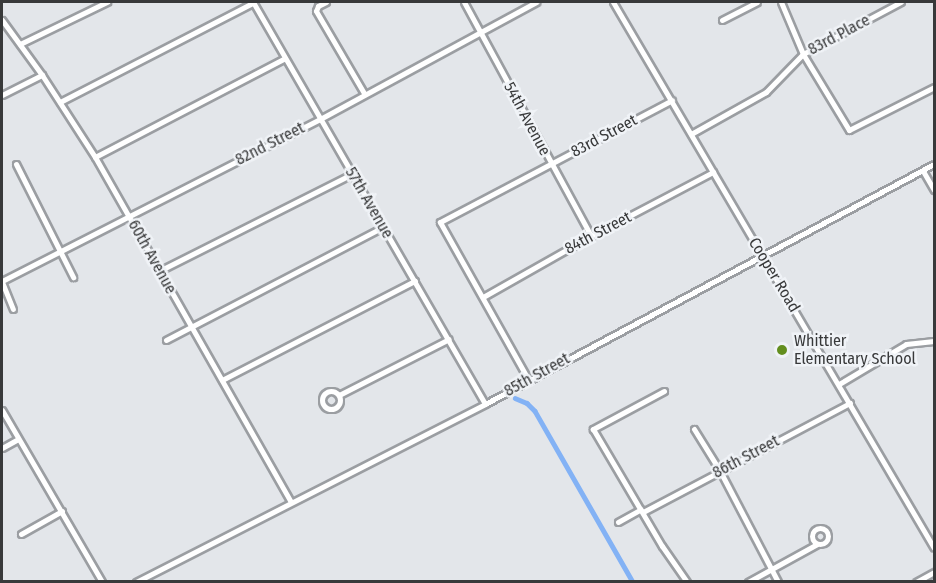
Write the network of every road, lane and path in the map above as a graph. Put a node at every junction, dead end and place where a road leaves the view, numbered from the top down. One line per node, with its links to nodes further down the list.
1 (107, 2): 13 (street)
2 (253, 2): 15 (street, 57th Avenue); 21 (street)
3 (326, 2): 18 (street)
4 (464, 2): 12 (street, 54th Avenue)
5 (536, 2): 12 (street, 82nd Street)
6 (613, 2): 20 (street, Cooper Road)
7 (757, 2): 11 (street)
8 (781, 2): 14 (street)
9 (901, 2): 14 (street, 83rd Place)
10 (2, 20): 13 (street, 60th Avenue)
11 (722, 20)
12 (480, 33): 18 (street, 82nd Street); 26 (street, 54th Avenue)
13 (20, 44): 16 (street, 60th Avenue)
14 (803, 54): 17 (street); 23 (street, 83rd Place)
15 (285, 58): 22 (street, 57th Avenue); 24 (street)
16 (42, 75): 19 (street); 21 (street, 60th Avenue)
17 (934, 87)
18 (364, 93): 22 (street, 82nd Street)
19 (2, 95)
20 (672, 100): 23 (street, Cooper Road); 26 (street, 83rd Street)
21 (60, 102): 24 (street, 60th Avenue)
22 (320, 119): 30 (street, 57th Avenue); 32 (street, 82nd Street)
23 (691, 134): 29 (street, Cooper Road)
24 (95, 157): 32 (street, 60th Avenue)
25 (16, 164): 35 (street)
26 (551, 164): 34 (street, 54th Avenue); 41 (street, 83rd Street)
27 (934, 164): 28 (street, 85th Street)
28 (923, 171): 31 (street); 36 (street, 85th Street)
29 (713, 172): 34 (street, 84th Street); 36 (street, Cooper Road)
30 (352, 174): 33 (street, 57th Avenue); 37 (street)
31 (934, 190)
32 (128, 215): 35 (street, 82nd Street); 37 (street, 60th Avenue)
33 (383, 227): 40 (street, 57th Avenue); 43 (street)
34 (591, 236): 41 (street, 84th Street)
35 (58, 250): 38 (street); 39 (street, 82nd Street)
36 (762, 255): 47 (street, 85th Street); 49 (street, Cooper Road)
37 (159, 272): 43 (street, 60th Avenue)
38 (74, 277)
39 (2, 281): 42 (street)
40 (415, 281): 44 (street, 57th Avenue); 48 (street)
41 (483, 297): 47 (street)
42 (13, 309)
43 (190, 327): 45 (street); 48 (street, 60th Avenue)
44 (449, 339): 51 (street); 53 (street, 57th Avenue)
45 (166, 340)
46 (934, 341): 49 (street)
47 (528, 379): 53 (street, 85th Street)
48 (222, 380): 59 (street, 60th Avenue)
49 (839, 384): 52 (street, Cooper Road)
50 (664, 391): 61 (street)
51 (339, 395)
52 (850, 403): 58 (street, 86th Street); 65 (street, Cooper Road)
53 (485, 404): 59 (street, 85th Street)
54 (2, 410): 56 (street)
55 (694, 429): 58 (street)
56 (18, 439): 57 (street); 60 (street)
57 (2, 448)
58 (720, 471): 61 (street, 86th Street); 66 (street)
59 (291, 502): 69 (street, 85th Street)
60 (62, 511): 63 (street); 68 (street)
61 (642, 511): 62 (street, 86th Street); 70 (street)
62 (618, 522)
63 (21, 534)
64 (817, 544): 66 (street)
65 (934, 548)
66 (772, 570): 71 (street); 72 (street)
67 (934, 572): 73 (street)
68 (102, 582)
69 (136, 582)
70 (687, 582)
71 (748, 582)
72 (778, 582)
73 (916, 582)

